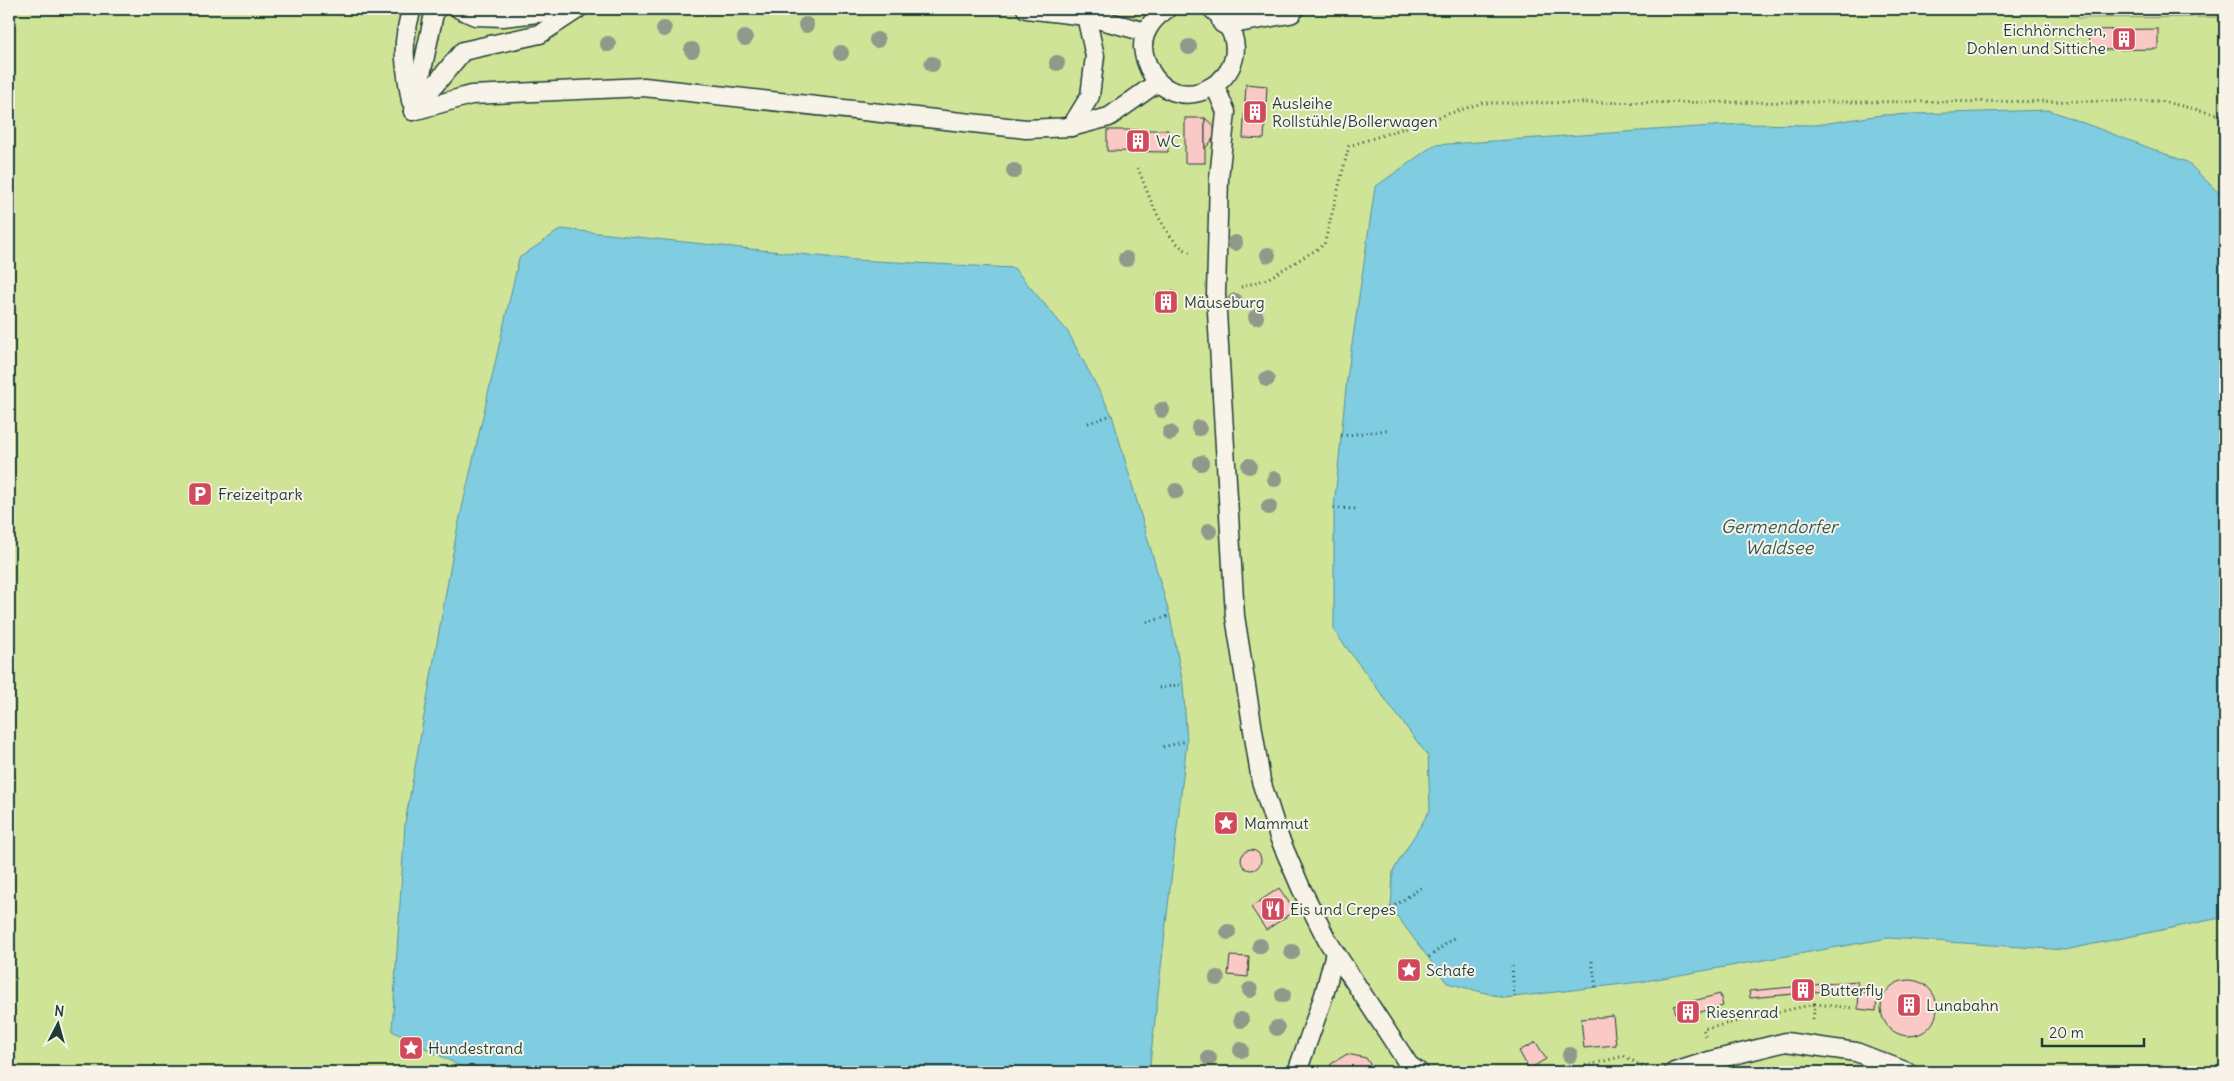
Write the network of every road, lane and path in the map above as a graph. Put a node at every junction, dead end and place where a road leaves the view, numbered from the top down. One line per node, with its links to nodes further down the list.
1 (412, 9): 14 (lane)
2 (435, 9): 14 (lane)
3 (459, 9): 4 (lane)
4 (572, 9)
5 (578, 9): 14 (lane)
6 (1026, 9): 10 (lane)
7 (1167, 9): 11 (lane)
8 (1289, 9): 9 (street)
9 (1219, 14): 13 (lane)
10 (1086, 16): 11 (lane); 16 (lane)
11 (1146, 32): 12 (lane)
12 (1158, 82): 13 (lane); 16 (lane)
13 (1215, 86): 18 (lane)
14 (413, 111): 16 (lane)
15 (2225, 116): 19 (path)
16 (1071, 127)
17 (1138, 168): 18 (path)
18 (1217, 261): 19 (lane)
19 (1216, 295): 35 (lane)
20 (1112, 415): 21 (path)
21 (1088, 423)
22 (1387, 430): 23 (path)
23 (1341, 436)
24 (1334, 508): 25 (path)
25 (1358, 509)
26 (1170, 616): 27 (path)
27 (1147, 622)
28 (1183, 684): 29 (path)
29 (1159, 688)
30 (1187, 741): 31 (path)
31 (1163, 747)
32 (1421, 888): 33 (path)
33 (1391, 908)
34 (1454, 938): 36 (path)
35 (1335, 953): 44 (lane); 45 (lane)
36 (1429, 957)
37 (1592, 961): 39 (path)
38 (1512, 966): 40 (path)
39 (1596, 987)
40 (1514, 997)
41 (1853, 1008): 42 (path)
42 (1809, 1044): 48 (lane); 49 (lane)
43 (1574, 1070): 46 (path); 47 (path)
44 (1297, 1072)
45 (1419, 1072)
46 (1561, 1072)
47 (1654, 1072)
48 (1674, 1072)
49 (1907, 1072)

